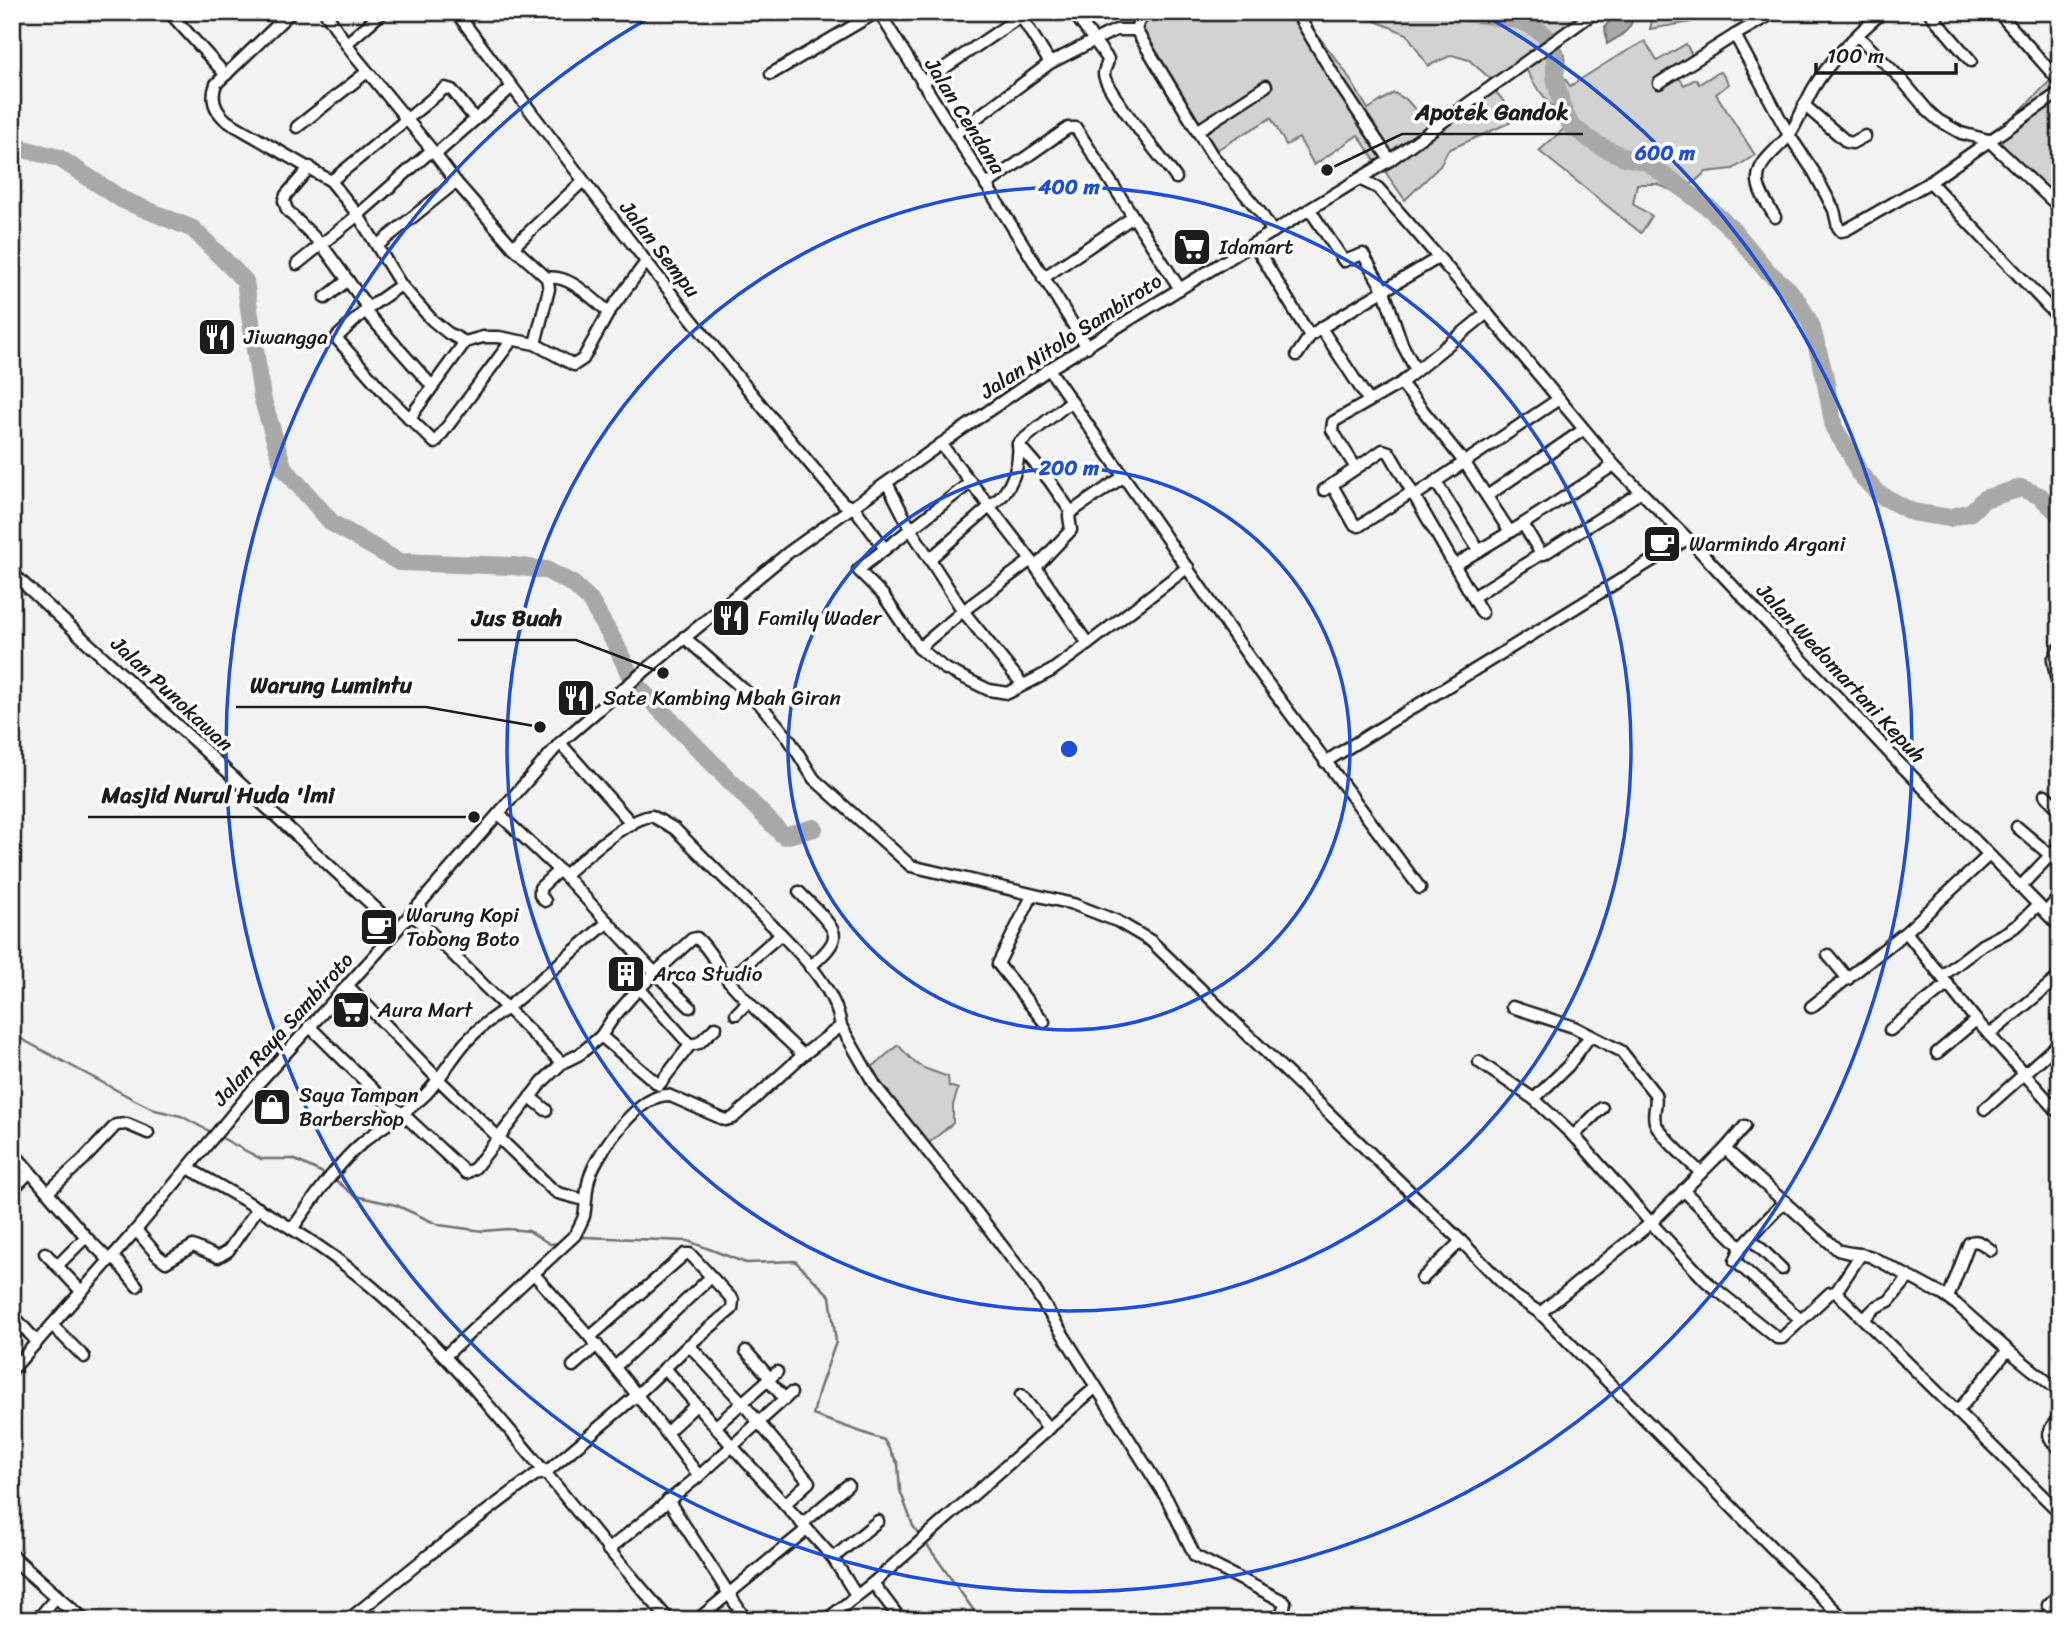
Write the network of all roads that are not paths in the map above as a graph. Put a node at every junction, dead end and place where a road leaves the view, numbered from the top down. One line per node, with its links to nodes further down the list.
1 (169, 12): 26 (street)
2 (291, 12): 26 (street)
3 (324, 12): 20 (street)
4 (383, 12): 20 (street)
5 (456, 12): 32 (street, Jalan Sempu)
6 (878, 12): 27 (street); 29 (street, Jalan Cendana)
7 (1073, 12): 19 (street)
8 (1146, 12): 16 (street)
9 (1296, 12): 44 (street)
10 (1595, 12): 44 (street, Jalan Nitolo Sambiroto)
11 (1775, 12): 17 (street)
12 (1929, 12): 21 (street)
13 (1998, 12): 25 (street)
14 (1879, 13): 18 (street)
15 (1020, 14): 22 (street); 29 (street)
16 (1136, 30): 19 (street); 38 (street)
17 (1735, 35): 30 (street); 40 (street)
18 (1858, 36): 34 (street); 42 (street)
19 (1095, 40): 22 (street); 47 (street)
20 (345, 44): 24 (street)
21 (1971, 61)
22 (1050, 63): 39 (street)
23 (2060, 64): 25 (street)
24 (367, 72): 35 (street); 37 (street)
25 (2051, 72): 28 (street)
26 (227, 74): 45 (street)
27 (771, 74)
28 (2060, 82)
29 (922, 83): 39 (street, Jalan Cendana)
30 (1658, 83)
31 (1266, 86): 38 (street)
32 (512, 87): 36 (street); 51 (street, Jalan Sempu)
33 (2060, 92): 42 (street)
34 (1804, 105): 40 (street); 41 (street)
35 (406, 119): 36 (street); 43 (street); 49 (street)
36 (475, 119): 43 (street)
37 (298, 127)
38 (1197, 131): 60 (street)
39 (955, 134): 53 (street, Jalan Cendana)
40 (1789, 135): 52 (street); 59 (street)
41 (1865, 136)
42 (1989, 140): 52 (street); 55 (street)
43 (434, 152): 50 (street); 57 (street)
44 (1390, 160): 46 (street, Jalan Nitolo Sambiroto)
45 (310, 167): 49 (street); 62 (street)
46 (1377, 169): 48 (street, Jalan Nitolo Sambiroto); 54 (street)
47 (1176, 178)
48 (1359, 179): 54 (street, Jalan Wedomartani Kepuh); 56 (street, Jalan Nitolo Sambiroto)
49 (331, 181): 57 (street)
50 (456, 181): 63 (street); 64 (street)
51 (583, 181): 64 (street); 66 (street, Jalan Sempu)
52 (1930, 182): 78 (street)
53 (986, 185): 58 (street); 69 (street, Jalan Cendana)
54 (1378, 188): 65 (street, Jalan Wedomartani Kepuh)
55 (2060, 208)
56 (1310, 210): 60 (street, Jalan Nitolo Sambiroto); 73 (street)
57 (358, 215): 62 (street); 63 (street)
58 (1133, 217): 69 (street); 72 (street)
59 (1775, 217)
60 (1273, 232): 61 (street, Jalan Nitolo Sambiroto)
61 (1254, 244): 72 (street, Jalan Nitolo Sambiroto); 80 (street)
62 (323, 245): 67 (street); 70 (street)
63 (378, 245): 71 (street)
64 (513, 247): 68 (street)
65 (1438, 258): 73 (street); 77 (street, Jalan Wedomartani Kepuh)
66 (646, 262): 76 (street); 108 (street, Jalan Sempu)
67 (297, 264)
68 (547, 278): 76 (street); 83 (street)
69 (1043, 278): 84 (street, Jalan Cendana)
70 (348, 281): 74 (street); 75 (street)
71 (401, 285): 75 (street); 82 (street)
72 (1180, 289): 84 (street, Jalan Nitolo Sambiroto)
73 (1384, 291): 79 (street); 87 (street)
74 (325, 298)
75 (366, 310): 89 (street); 93 (street)
76 (609, 312): 83 (street)
77 (1487, 313): 87 (street); 90 (street, Jalan Wedomartani Kepuh)
78 (2060, 319)
79 (1321, 328): 80 (street); 91 (street)
80 (1310, 336): 85 (street)
81 (512, 340): 82 (street); 83 (street); 93 (street)
82 (465, 342): 89 (street)
83 (535, 344)
84 (1087, 347): 86 (street, Jalan Nitolo Sambiroto)
85 (1297, 355)
86 (1049, 369): 92 (street); 95 (street, Jalan Nitolo Sambiroto)
87 (1416, 370): 88 (street)
88 (1401, 383): 91 (street); 97 (street)
89 (432, 386): 93 (street)
90 (1559, 399): 94 (street, Jalan Wedomartani Kepuh); 97 (street)
91 (1369, 401): 99 (street)
92 (1070, 402): 96 (street); 100 (street)
93 (409, 419)
94 (1583, 430): 98 (street, Jalan Wedomartani Kepuh); 106 (street)
95 (941, 444): 101 (street); 103 (street, Jalan Nitolo Sambiroto)
96 (1018, 444): 107 (street); 109 (street)
97 (1465, 463): 102 (street); 106 (street)
98 (1614, 465): 104 (street, Jalan Wedomartani Kepuh); 110 (street)
99 (1356, 468): 105 (street); 105 (street)
100 (1123, 477): 109 (street); 120 (street)
101 (971, 482): 107 (street); 111 (street)
102 (1436, 482): 105 (street); 115 (street)
103 (887, 483): 108 (street, Jalan Nitolo Sambiroto); 111 (street)
104 (1641, 492): 113 (street, Jalan Wedomartani Kepuh); 116 (street)
105 (1413, 494): 119 (street)
106 (1487, 496): 112 (street)
107 (991, 507): 117 (street); 118 (street)
108 (848, 508): 114 (street, Jalan Sempu); 125 (street, Jalan Nitolo Sambiroto)
109 (1071, 512): 118 (street)
110 (1523, 524): 112 (street); 116 (street)
111 (911, 530): 114 (street); 117 (street)
112 (1510, 532): 115 (street)
113 (1687, 539): 133 (street); 140 (street, Jalan Wedomartani Kepuh)
114 (885, 550): 127 (street)
115 (1479, 551): 119 (street)
116 (1541, 554): 122 (street)
117 (931, 558): 123 (street)
118 (1034, 564): 123 (street); 126 (street)
119 (1455, 565): 122 (street)
120 (1188, 567): 126 (street); 133 (street)
121 (12, 573): 153 (street, Jalan Punokawan)
122 (1473, 597): 124 (street)
123 (964, 611): 127 (street); 131 (street)
124 (1482, 613)
125 (684, 637): 129 (street, Jalan Nitolo Sambiroto); 146 (street)
126 (1088, 644): 131 (street)
127 (919, 648): 131 (street)
128 (2060, 648): 130 (street)
129 (651, 664): 132 (street, Jalan Raya Sambiroto)
130 (2060, 681)
131 (1023, 685)
132 (560, 743): 136 (street, Jalan Raya Sambiroto); 137 (street)
133 (1325, 762): 144 (street)
134 (2045, 795): 135 (street)
135 (2060, 810)
136 (499, 814): 142 (street); 150 (street, Jalan Raya Sambiroto)
137 (632, 824): 142 (street); 155 (street)
138 (2017, 827): 141 (street)
139 (2060, 845): 141 (street)
140 (1989, 855): 143 (street, Jalan Wedomartani Kepuh); 154 (street)
141 (2050, 855): 143 (street)
142 (562, 872): 148 (street); 151 (street)
143 (2021, 887): 149 (street, Jalan Wedomartani Kepuh)
144 (1420, 888)
145 (799, 892): 157 (street)
146 (1032, 895): 172 (street); 217 (street)
147 (2060, 896): 149 (street)
148 (545, 901)
149 (2042, 908): 152 (street, Jalan Wedomartani Kepuh); 162 (street)
150 (411, 913): 153 (street, Jalan Raya Sambiroto); 169 (street)
151 (608, 922): 158 (street); 169 (street)
152 (2060, 927)
153 (397, 928): 163 (street, Jalan Raya Sambiroto)
154 (1906, 932): 160 (street); 162 (street)
155 (781, 934): 157 (street); 161 (street)
156 (1828, 955): 160 (street)
157 (810, 967): 174 (street)
158 (655, 973): 161 (street); 164 (street); 166 (street)
159 (2060, 976): 178 (street)
160 (1847, 979): 168 (street)
161 (728, 980): 165 (street)
162 (1945, 980): 171 (street); 176 (street)
163 (347, 985): 173 (street, Jalan Raya Sambiroto); 187 (street)
164 (639, 988): 179 (street); 180 (street)
165 (748, 1002): 170 (street); 183 (street)
166 (690, 1007)
167 (1512, 1007): 177 (street)
168 (1811, 1007)
169 (506, 1009): 185 (street); 187 (street)
170 (736, 1014)
171 (1976, 1020): 178 (street); 182 (street)
172 (1044, 1022)
173 (309, 1026): 195 (street); 203 (street, Jalan Raya Sambiroto)
174 (841, 1026): 183 (street); 250 (street)
175 (716, 1027): 180 (street)
176 (1890, 1030)
177 (1590, 1035): 191 (street); 205 (street)
178 (1989, 1035): 186 (street)
179 (601, 1036): 185 (street); 188 (street)
180 (690, 1045): 188 (street)
181 (2058, 1047): 186 (street)
182 (1937, 1053)
183 (803, 1055): 189 (street)
184 (1479, 1062): 191 (street)
185 (562, 1063): 190 (street)
186 (2023, 1074): 194 (street); 196 (street)
187 (439, 1080): 195 (street); 200 (street)
188 (659, 1085): 189 (street)
189 (665, 1095): 209 (street)
190 (530, 1097): 193 (street); 200 (street)
191 (1534, 1099): 199 (street)
192 (1602, 1108): 199 (street)
193 (546, 1110)
194 (1985, 1110)
195 (403, 1114): 200 (street); 213 (street)
196 (2060, 1114)
197 (1745, 1126): 201 (street)
198 (148, 1133): 208 (street)
199 (1573, 1136): 212 (street)
200 (498, 1139): 209 (street)
201 (1725, 1149): 205 (street); 210 (street)
202 (13, 1155): 204 (street)
203 (188, 1168): 211 (street); 214 (street, Jalan Raya Sambiroto)
204 (30, 1172): 206 (street); 208 (street)
205 (1700, 1173): 207 (street)
206 (12, 1190)
207 (1683, 1190): 212 (street); 218 (street)
208 (48, 1192): 215 (street)
209 (584, 1200): 225 (street)
210 (1785, 1201): 216 (street); 221 (street)
211 (258, 1208): 213 (street); 214 (street)
212 (1651, 1223): 233 (street); 236 (street)
213 (292, 1229): 243 (street)
214 (136, 1230): 222 (street, Jalan Raya Sambiroto)
215 (86, 1237): 222 (street); 223 (street)
216 (1750, 1238): 218 (street); 224 (street)
217 (1461, 1241): 228 (street); 233 (street)
218 (1741, 1247): 236 (street)
219 (1991, 1250): 232 (street)
220 (45, 1253): 223 (street)
221 (1861, 1254): 227 (street); 231 (street)
222 (111, 1258): 229 (street); 230 (street, Jalan Raya Sambiroto)
223 (57, 1266): 230 (street)
224 (1782, 1269)
225 (533, 1273): 238 (street); 243 (street)
226 (711, 1277): 238 (street); 240 (street); 246 (street)
227 (1909, 1277): 232 (street); 235 (street)
228 (1422, 1279)
229 (137, 1286)
230 (81, 1292): 237 (street, Jalan Raya Sambiroto)
231 (1836, 1292): 235 (street); 236 (street)
232 (1948, 1298): 241 (street)
233 (1540, 1313): 290 (street)
234 (12, 1314): 239 (street)
235 (1864, 1319): 256 (street)
236 (1801, 1320)
237 (52, 1325): 239 (street, Jalan Raya Sambiroto); 244 (street)
238 (594, 1341): 245 (street); 246 (street)
239 (37, 1342): 248 (street, Jalan Raya Sambiroto)
240 (689, 1345): 247 (street); 254 (street)
241 (2008, 1350): 251 (street); 256 (street)
242 (746, 1351): 249 (street)
243 (445, 1356): 264 (street)
244 (84, 1357)
245 (573, 1366)
246 (614, 1367): 252 (street)
247 (665, 1368): 252 (street); 255 (street)
248 (12, 1370)
249 (772, 1377): 254 (street); 258 (street)
250 (1097, 1387): 260 (street); 289 (street)
251 (2060, 1392)
252 (637, 1395): 261 (street); 264 (street)
253 (1021, 1395): 260 (street)
254 (742, 1404): 258 (street); 259 (street)
255 (696, 1405): 259 (street); 261 (street)
256 (1957, 1412): 269 (street)
257 (2060, 1416): 263 (street)
258 (758, 1423): 262 (street); 268 (street)
259 (716, 1426): 262 (street)
260 (1049, 1429): 275 (street)
261 (667, 1432): 265 (street)
262 (732, 1446): 265 (street); 268 (street)
263 (2060, 1449)
264 (545, 1473): 272 (street); 283 (street)
265 (699, 1476): 267 (street)
266 (848, 1485): 271 (street)
267 (668, 1500): 272 (street); 276 (street)
268 (785, 1504): 271 (street)
269 (2054, 1507)
270 (878, 1521): 274 (street)
271 (805, 1527): 274 (street); 276 (street)
272 (608, 1550): 284 (street)
273 (12, 1557): 279 (main road)
274 (833, 1558): 278 (street)
275 (873, 1583): 278 (street); 288 (street)
276 (729, 1593): 285 (street); 286 (street)
277 (2060, 1593): 280 (street)
278 (856, 1595): 287 (street)
279 (57, 1596): 281 (street); 282 (main road)
280 (2048, 1605)
281 (37, 1620)
282 (83, 1620)
283 (348, 1620)
284 (669, 1620)
285 (697, 1620)
286 (746, 1620)
287 (826, 1620)
288 (901, 1620)
289 (1276, 1620)
290 (1845, 1620)

